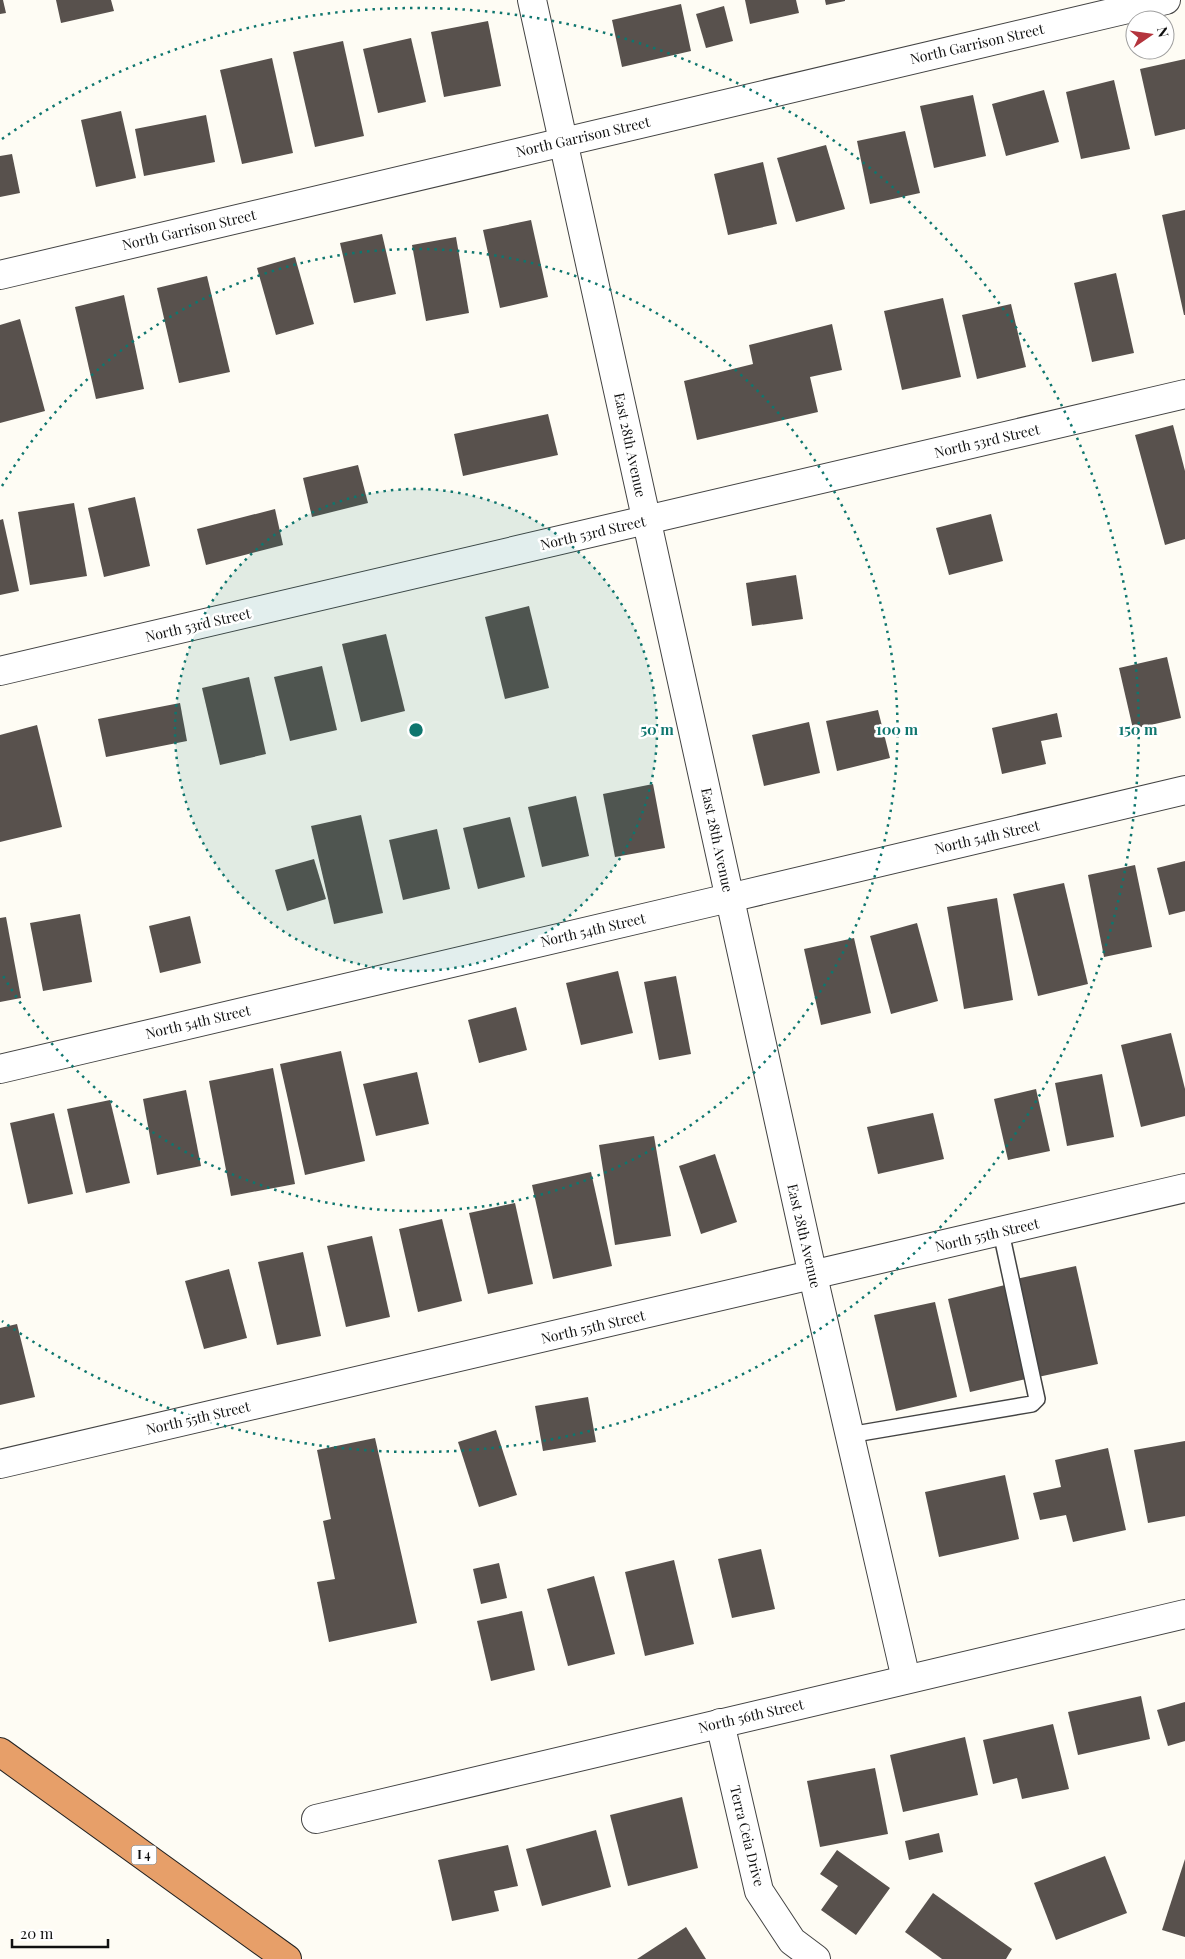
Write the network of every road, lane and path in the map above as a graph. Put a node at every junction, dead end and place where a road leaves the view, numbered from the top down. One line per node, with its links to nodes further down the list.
1 (532, 0): 3 (street, East 28th Avenue)
2 (1166, 0): 3 (street, North Garrison Street)
3 (563, 142): 4 (street, North Garrison Street); 6 (street, East 28th Avenue)
4 (0, 275)
5 (1185, 394): 6 (street, North 53rd Street)
6 (646, 521): 7 (street, North 53rd Street); 9 (street, East 28th Avenue)
7 (0, 671)
8 (1185, 790): 9 (street, North 54th Street)
9 (729, 898): 10 (street, North 54th Street); 13 (street, East 28th Avenue)
10 (0, 1069)
11 (1185, 1188): 12 (street, North 55th Street)
12 (1001, 1232): 13 (street, North 55th Street); 14 (lane)
13 (813, 1276): 14 (street, East 28th Avenue); 15 (street, North 55th Street)
14 (849, 1435): 17 (street, East 28th Avenue)
15 (0, 1464)
16 (1185, 1614): 17 (street, North 56th Street)
17 (906, 1679): 18 (street, North 56th Street)
18 (720, 1723): 20 (street, North 56th Street); 22 (street, Terra Ceia Drive)
19 (0, 1752): 21 (highway, I 4)
20 (316, 1818)
21 (287, 1959)
22 (816, 1959)

